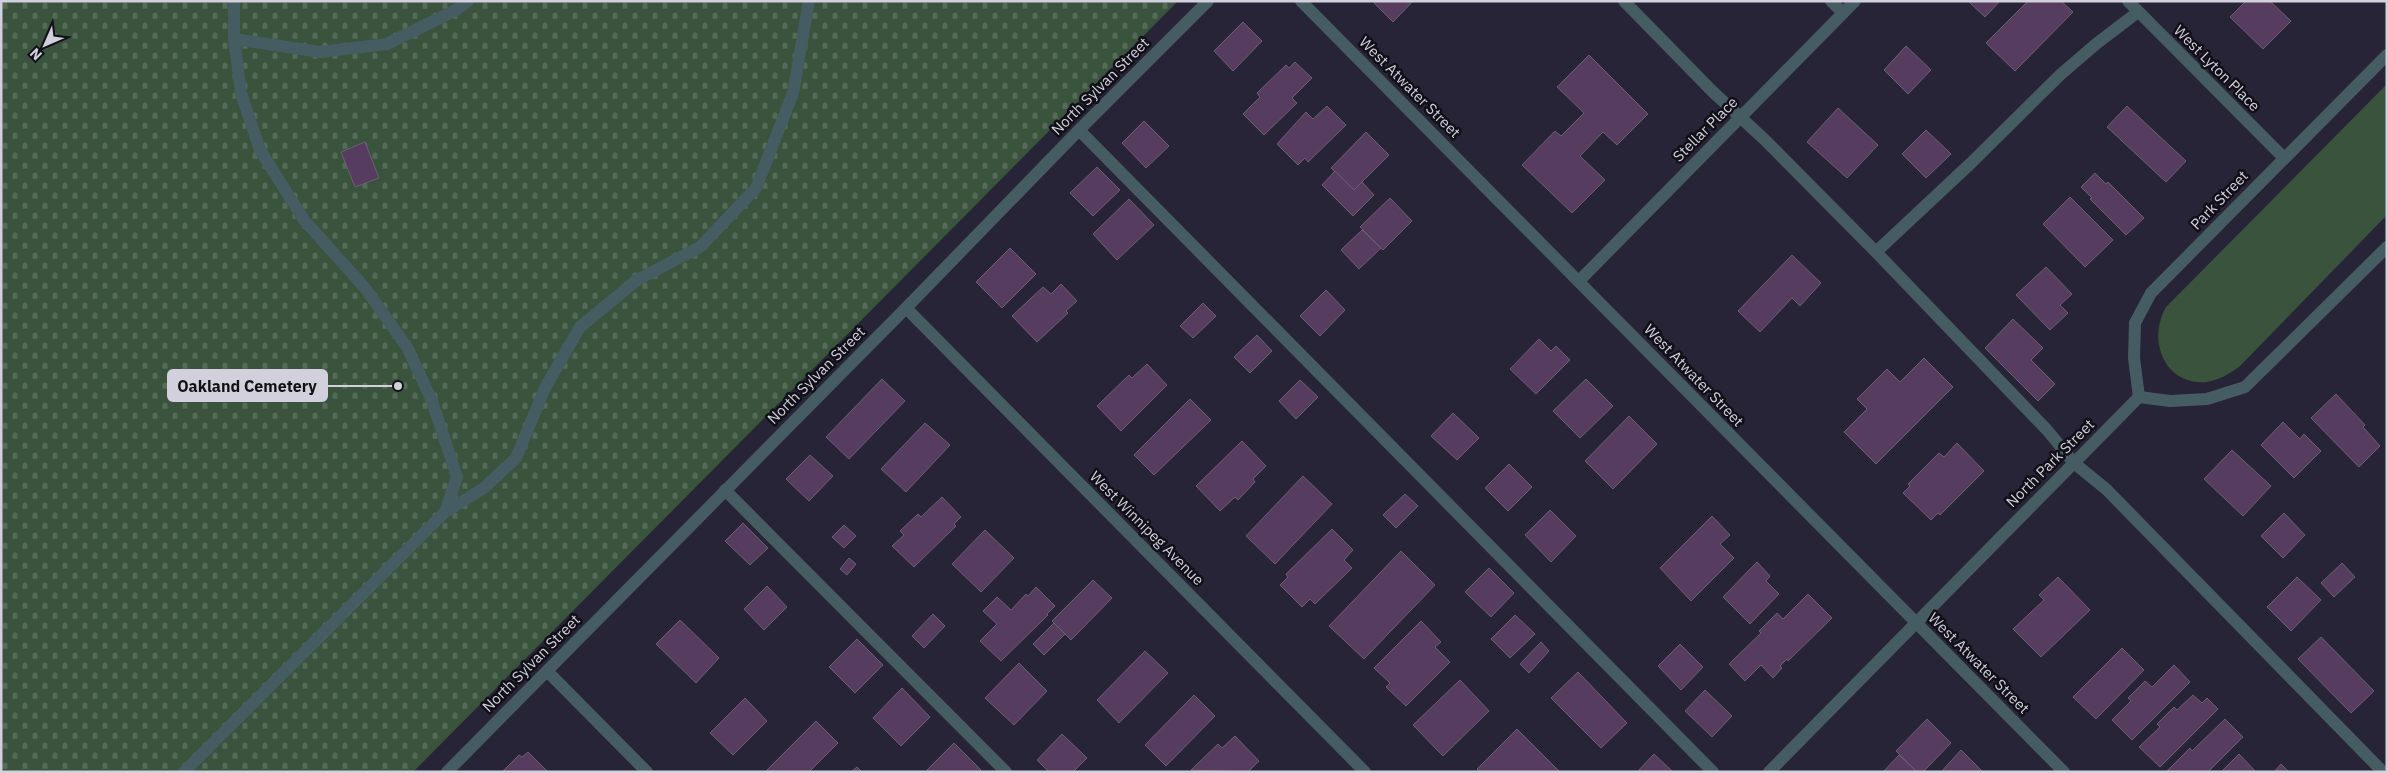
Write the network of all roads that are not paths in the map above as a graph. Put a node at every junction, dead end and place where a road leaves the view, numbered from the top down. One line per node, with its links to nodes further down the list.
1 (234, 1): 12 (street)
2 (468, 1): 12 (street)
3 (809, 1): 24 (street)
4 (1208, 1): 15 (street, North Sylvan Street)
5 (1301, 1): 19 (street, West Atwater Street)
6 (1624, 1): 14 (street)
7 (1831, 1): 11 (street)
8 (1855, 1): 11 (street, Stellar Place)
9 (2128, 1): 10 (street, West Lyton Place)
10 (2138, 12): 16 (street, West Lyton Place); 17 (street)
11 (1843, 13): 14 (street, Stellar Place)
12 (234, 39): 24 (street)
13 (2387, 54): 16 (street, Park Street)
14 (1740, 117): 17 (street); 19 (street, Stellar Place)
15 (1079, 130): 20 (street, North Sylvan Street); 32 (street)
16 (2283, 158): 21 (street, Park Street)
17 (1876, 252): 22 (street)
18 (2384, 254): 21 (street)
19 (1579, 281): 25 (street, West Atwater Street)
20 (906, 308): 23 (street, North Sylvan Street); 31 (street, West Winnipeg Avenue)
21 (2139, 397): 22 (street, North Park Street)
22 (2074, 463): 25 (street, North Park Street); 35 (street)
23 (725, 490): 26 (street, North Sylvan Street); 30 (street)
24 (445, 512): 27 (street)
25 (1915, 623): 33 (street, North Park Street); 34 (street, West Atwater Street)
26 (547, 671): 28 (street, North Sylvan Street); 29 (street)
27 (184, 772)
28 (447, 772)
29 (647, 772)
30 (1006, 772)
31 (1365, 772)
32 (1714, 772)
33 (1769, 772)
34 (2064, 772)
35 (2383, 772)

